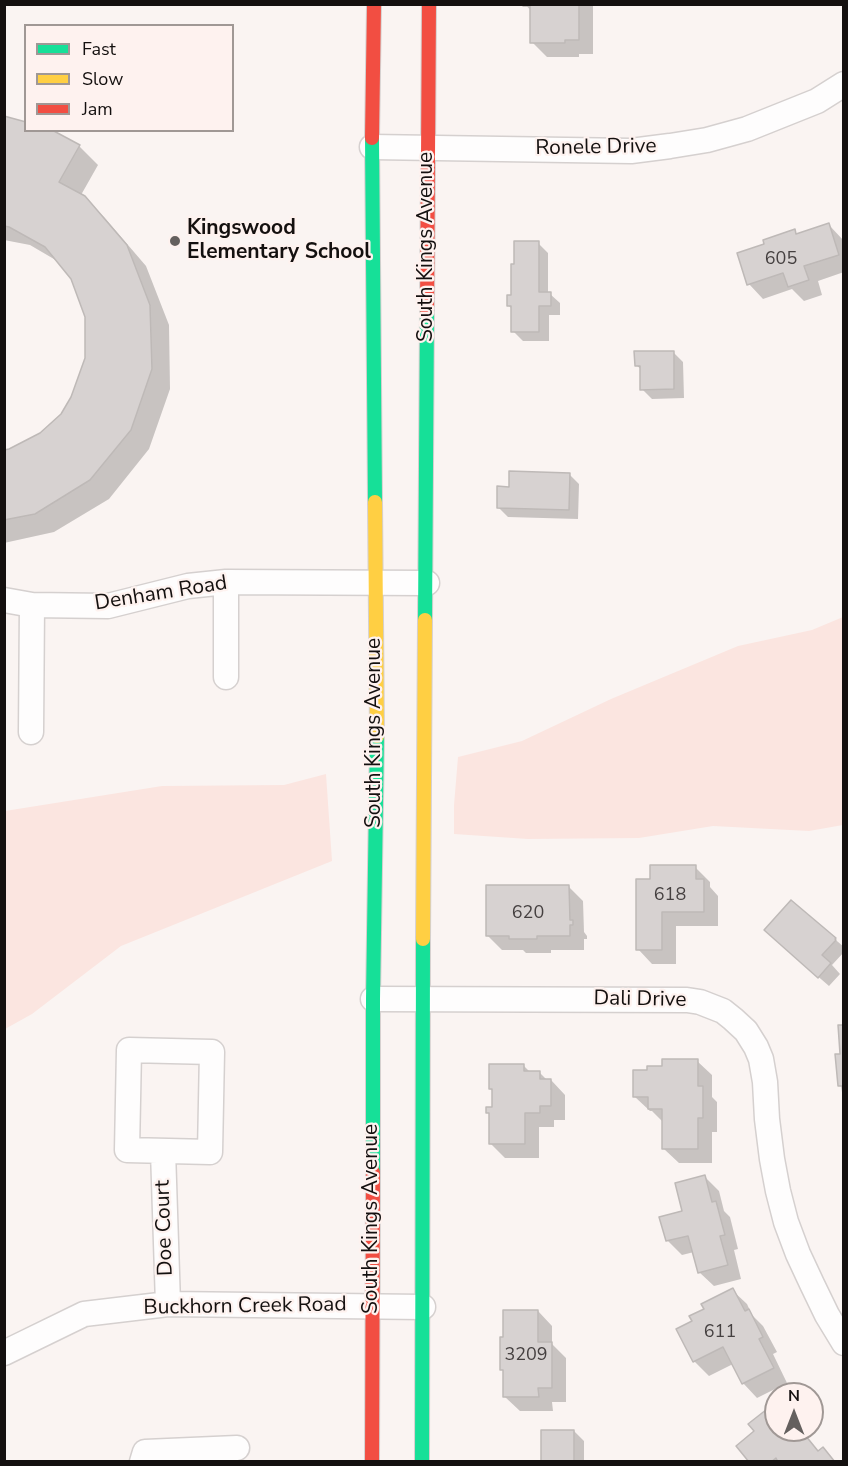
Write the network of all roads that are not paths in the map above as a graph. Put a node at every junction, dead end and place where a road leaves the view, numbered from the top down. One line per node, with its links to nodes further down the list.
1 (375, 4): 4 (main road, South Kings Avenue)
2 (429, 4): 5 (main road, South Kings Avenue)
3 (843, 84): 5 (street, Ronele Drive)
4 (372, 147): 5 (street, Ronele Drive); 7 (main road, South Kings Avenue)
5 (428, 147): 8 (main road, South Kings Avenue)
6 (226, 582): 7 (street, Denham Road); 10 (street, Denham Road); 11 (street)
7 (375, 582): 8 (street, Denham Road); 13 (main road, South Kings Avenue)
8 (427, 583): 14 (main road, South Kings Avenue)
9 (4, 600): 10 (street, Denham Road)
10 (32, 605): 12 (street)
11 (226, 677)
12 (31, 732)
13 (373, 999): 14 (street, Dali Drive); 17 (main road, South Kings Avenue)
14 (423, 999): 18 (main road, South Kings Avenue); 19 (street, Dali Drive)
15 (163, 1151): 15 (street); 16 (street, Doe Court)
16 (168, 1305): 17 (street, Buckhorn Creek Road); 20 (street, Buckhorn Creek Road)
17 (372, 1306): 18 (street, Buckhorn Creek Road); 23 (main road, South Kings Avenue)
18 (423, 1307): 24 (main road, South Kings Avenue)
19 (843, 1343)
20 (4, 1353)
21 (237, 1448): 22 (street)
22 (142, 1461)
23 (372, 1461)
24 (422, 1461)

